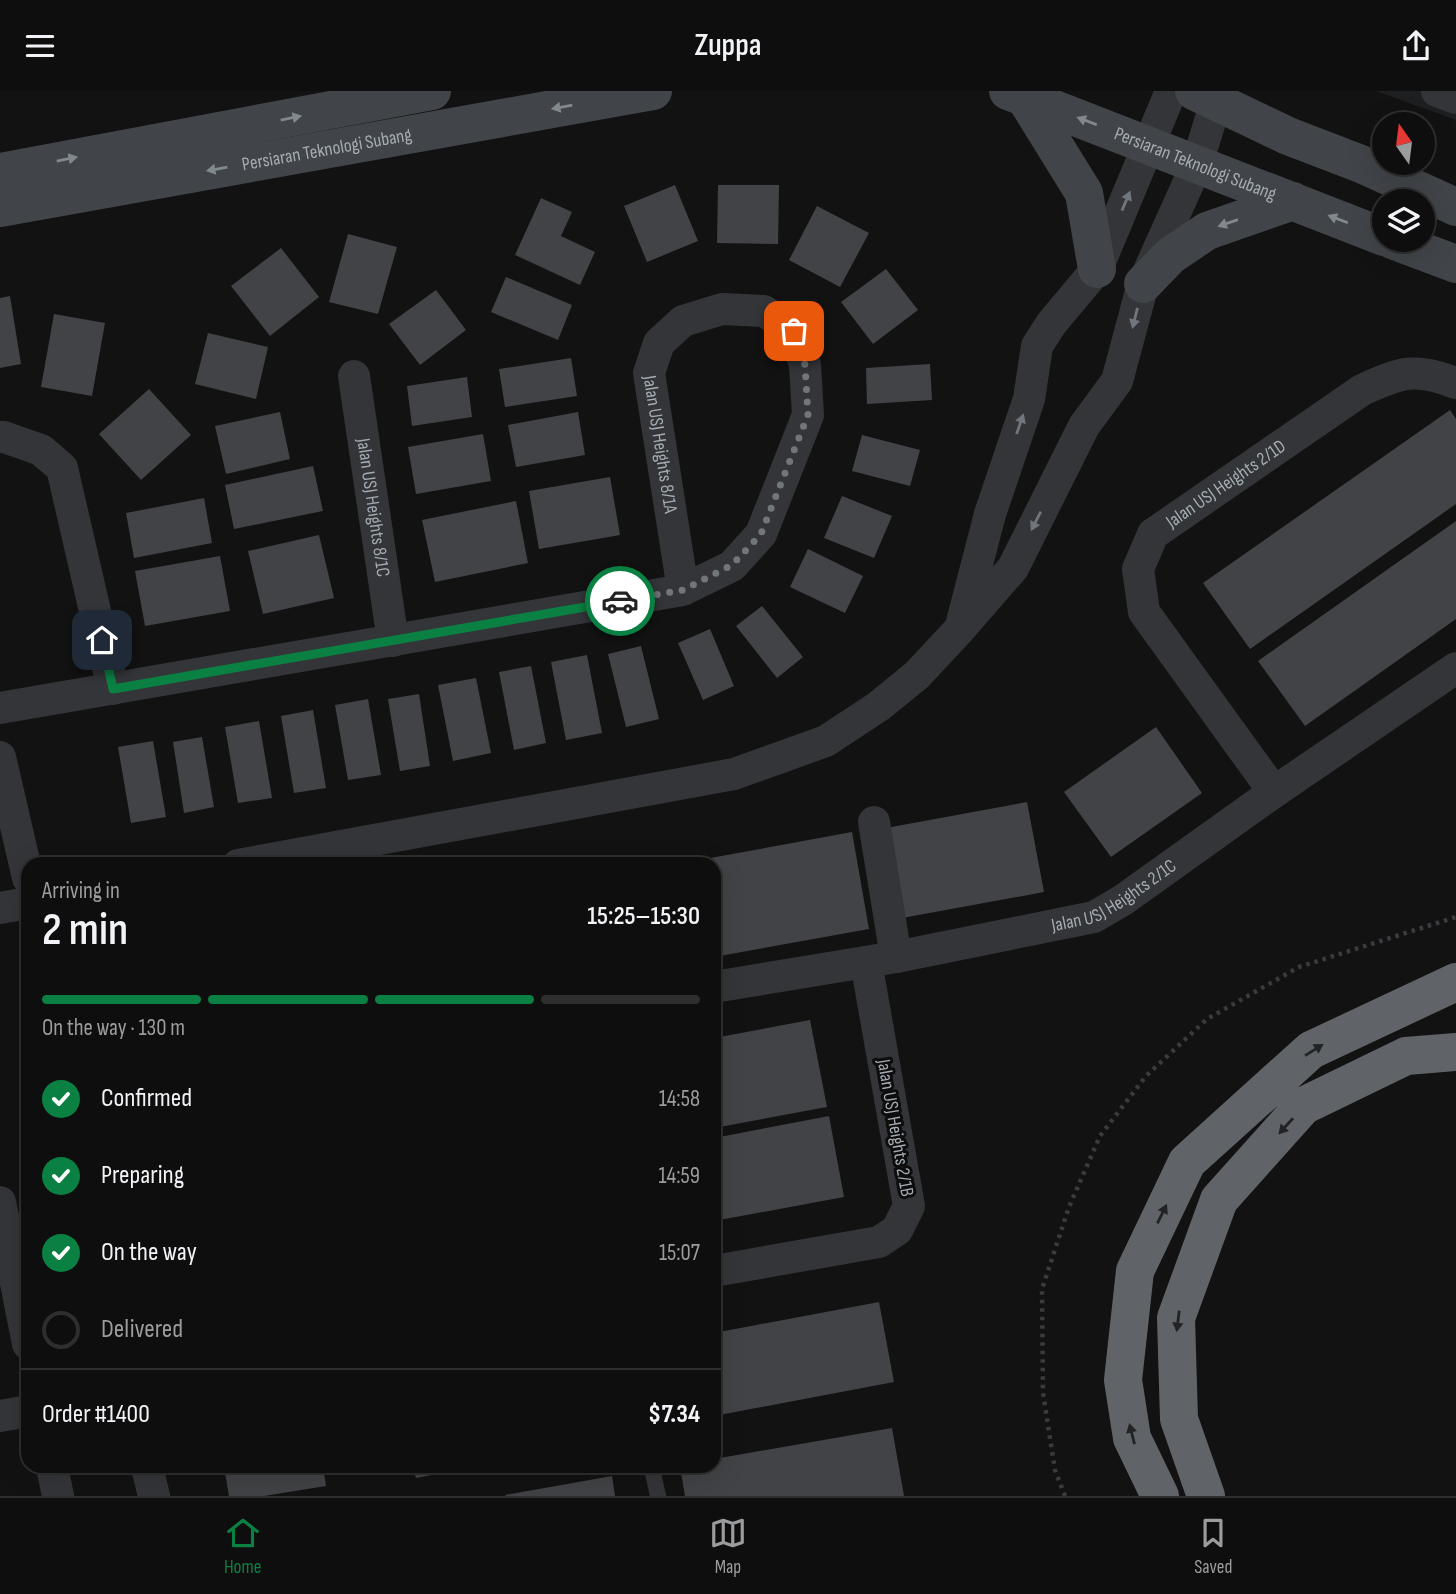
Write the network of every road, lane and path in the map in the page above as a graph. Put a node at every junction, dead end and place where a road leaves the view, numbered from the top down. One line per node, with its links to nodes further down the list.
1 (432, 91): 10 (main road, Persiaran Teknologi Subang, one-way to 1)
2 (653, 91): 13 (main road, Persiaran Teknologi Subang, one-way to 13)
3 (1171, 91): 8 (street)
4 (1437, 91): 7 (street)
5 (1016, 94): 8 (main road, Persiaran Teknologi Subang, one-way to 5); 17 (main road)
6 (1217, 94): 9 (street); 12 (main road)
7 (1456, 98)
8 (1150, 145): 9 (main road, Persiaran Teknologi Subang); 17 (street, one-way to 8)
9 (1197, 164): 11 (main road, Persiaran Teknologi Subang); 18 (street)
10 (0, 172)
11 (1293, 201): 14 (main road, Persiaran Teknologi Subang, one-way to 11); 18 (main road, one-way to 18)
12 (1456, 207)
13 (0, 208)
14 (1372, 232)
15 (1424, 252): 16 (main road)
16 (1456, 264)
17 (1097, 269): 23 (street, one-way to 17)
18 (1143, 284): 23 (street, one-way to 23)
19 (354, 376): 24 (street, Jalan USJ Heights 8/1C)
20 (1456, 383): 29 (street, Jalan USJ Heights 2/1D)
21 (0, 437): 26 (street)
22 (683, 590): 22 (street, Jalan USJ Heights 8/1A); 24 (street, Jalan USJ Heights 8/1A)
23 (959, 630): 32 (street)
24 (393, 641): 26 (street, Jalan USJ Heights 8/1A)
25 (1456, 668): 29 (street, Jalan USJ Heights 2/1C)
26 (113, 689): 27 (street, Jalan USJ Heights 8/1A)
27 (0, 708)
28 (0, 757): 31 (street)
29 (1274, 792): 35 (street, Jalan USJ Heights 2/1C)
30 (874, 822): 35 (street, Jalan USJ Heights 2/1B)
31 (23, 857)
32 (282, 857)
33 (21, 904): 34 (street)
34 (0, 908)
35 (881, 959): 37 (street, Jalan USJ Heights 2/1C); 40 (street, Jalan USJ Heights 2/1B)
36 (1456, 982): 50 (highway, one-way to 36)
37 (721, 986)
38 (1456, 1052): 51 (highway, one-way to 51)
39 (0, 1202): 41 (street)
40 (721, 1270)
41 (21, 1308)
42 (21, 1412): 43 (street)
43 (0, 1416)
44 (53, 1473): 47 (street)
45 (149, 1473): 48 (street)
46 (653, 1473): 49 (lane)
47 (58, 1496)
48 (154, 1496)
49 (658, 1496)
50 (1160, 1496)
51 (1206, 1496)

